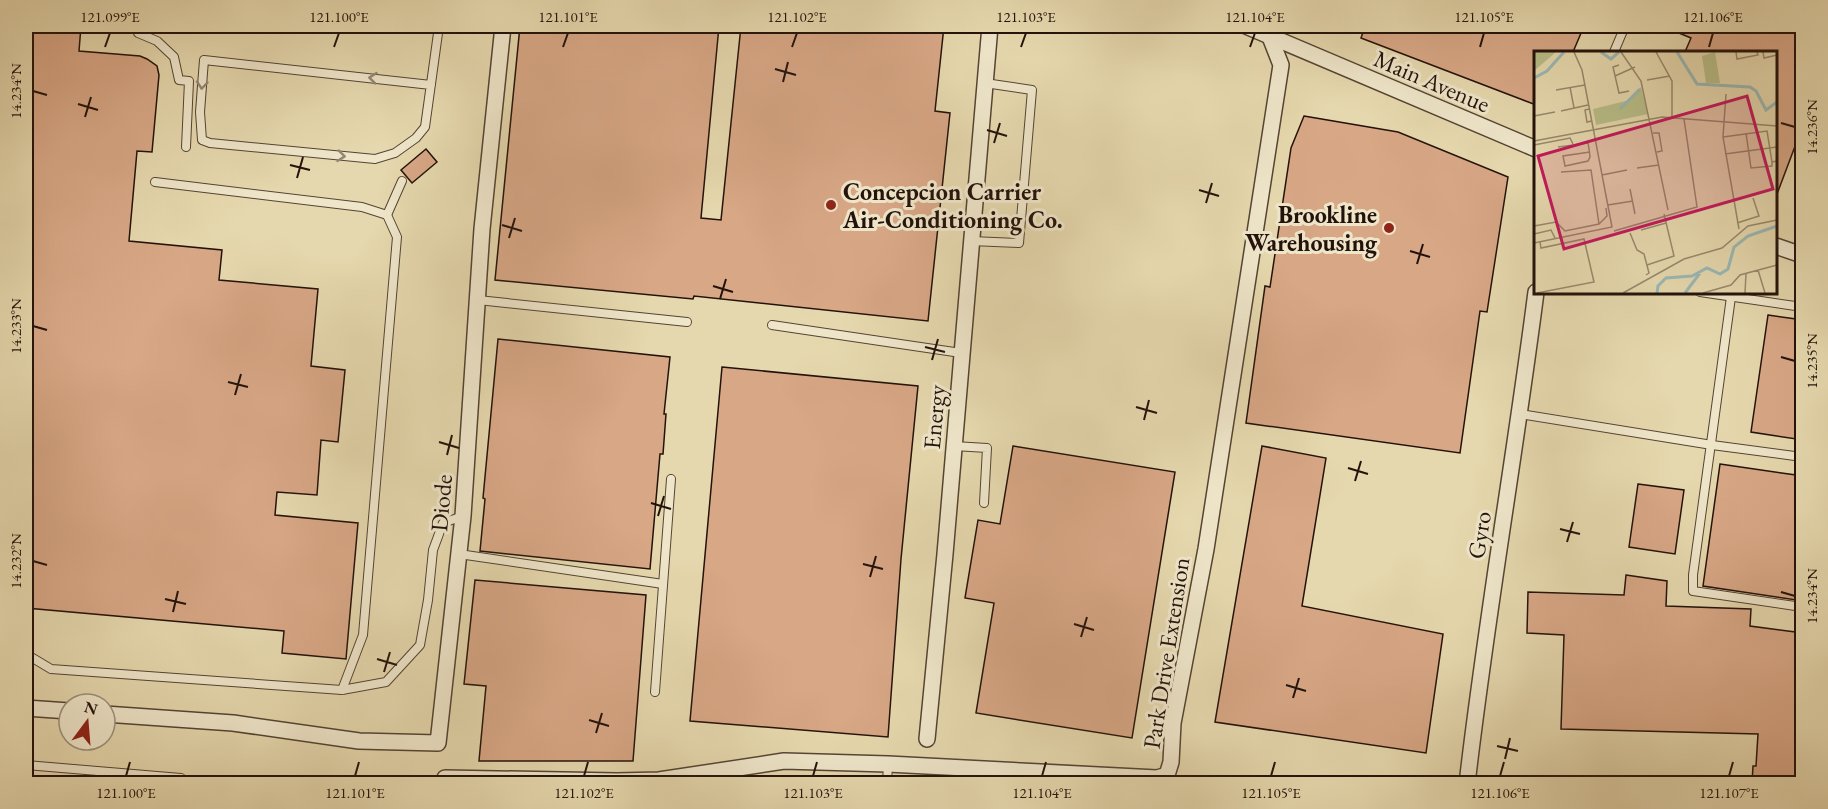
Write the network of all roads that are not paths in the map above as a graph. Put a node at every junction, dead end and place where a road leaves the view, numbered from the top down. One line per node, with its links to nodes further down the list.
1 (138, 26): 11 (lane)
2 (439, 26): 10 (lane)
3 (503, 26): 22 (street, Diode)
4 (990, 26): 9 (street, Energy)
5 (1246, 26): 7 (street, Main Avenue)
6 (1625, 26): 8 (lane)
7 (1270, 37): 12 (street, Main Avenue); 44 (street, Park Drive Extension)
8 (1614, 51)
9 (985, 83): 16 (street, Energy); 16 (lane)
10 (431, 85): 10 (lane, one-way to 10)
11 (186, 147)
12 (1534, 148)
13 (402, 181): 15 (lane)
14 (155, 182): 15 (lane)
15 (387, 214): 38 (lane)
16 (971, 241): 26 (street, Energy)
17 (1777, 246): 18 (street)
18 (1803, 255)
19 (1536, 294): 27 (street, Gyro)
20 (1712, 294): 21 (lane)
21 (1731, 297): 23 (lane); 28 (lane)
22 (478, 300): 24 (lane); 33 (street, Diode)
23 (1803, 308)
24 (687, 322)
25 (772, 325): 26 (lane)
26 (962, 353): 29 (street, Energy)
27 (1520, 414): 28 (lane); 50 (street, Gyro)
28 (1712, 445): 30 (lane); 36 (lane)
29 (954, 446): 32 (lane); 43 (street, Energy)
30 (1803, 457)
31 (671, 479): 35 (lane)
32 (984, 503)
33 (463, 516): 34 (street, Diode); 38 (lane)
34 (459, 554): 35 (lane); 42 (street, Diode)
35 (663, 584): 39 (lane)
36 (1803, 607)
37 (26, 654): 38 (lane)
38 (342, 690)
39 (655, 692)
40 (26, 708): 41 (street)
41 (57, 710)
42 (117, 715)
43 (927, 739)
44 (888, 764): 47 (street, Park Drive Extension); 49 (lane)
45 (26, 765): 48 (lane)
46 (445, 778): 47 (street, Park Drive Extension)
47 (617, 782)
48 (180, 783)
49 (887, 783)
50 (1467, 783)

